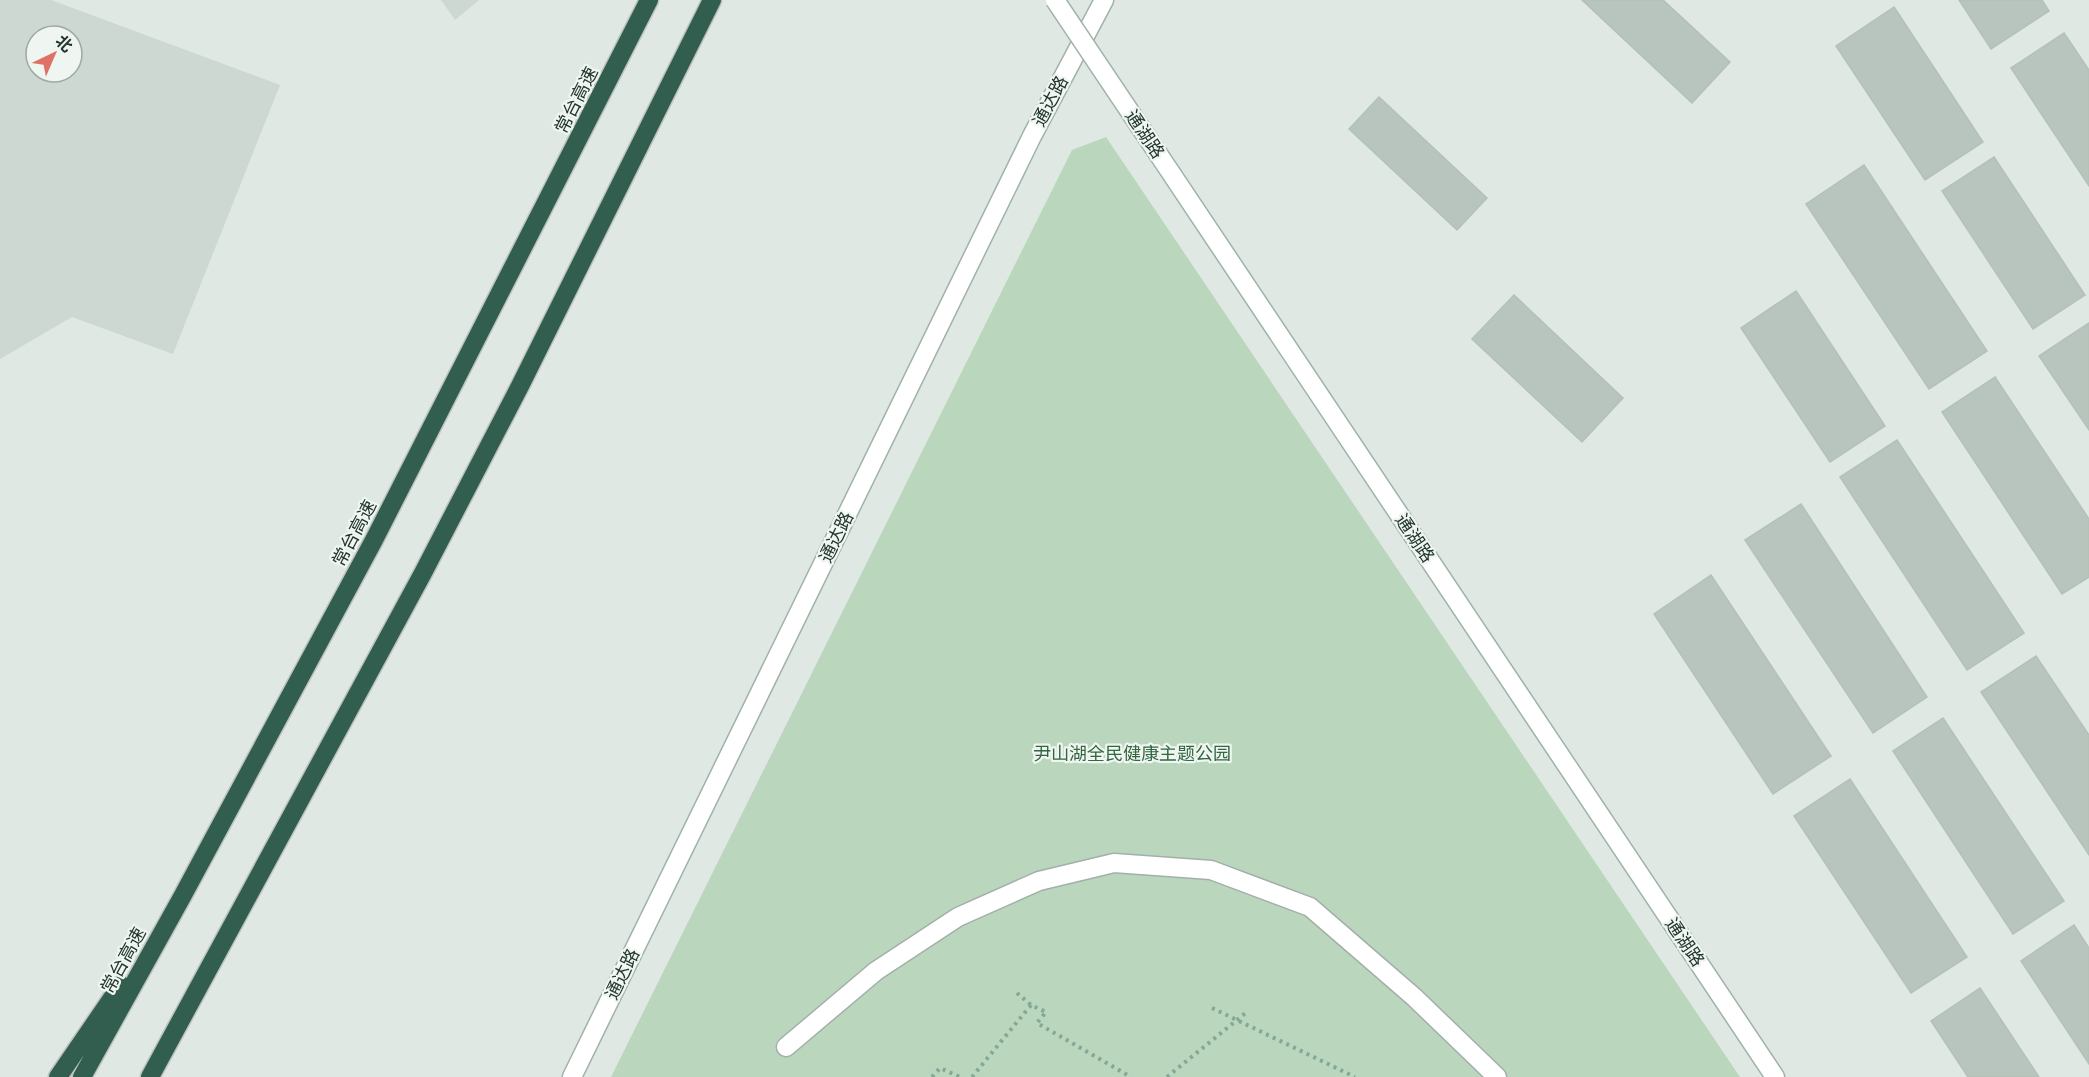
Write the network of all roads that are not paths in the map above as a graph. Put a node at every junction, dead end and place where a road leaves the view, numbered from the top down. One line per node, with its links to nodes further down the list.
1 (649, 0): 5 (highway, 常台高速)
2 (712, 0): 9 (highway)
3 (1055, 0): 12 (street, 通湖路, bridge)
4 (1104, 0): 10 (street, 通达路)
5 (182, 897): 7 (highway); 8 (highway, 常台高速)
6 (786, 1047): 11 (street)
7 (58, 1077)
8 (82, 1077)
9 (150, 1077)
10 (572, 1077)
11 (1497, 1077)
12 (1775, 1077)

